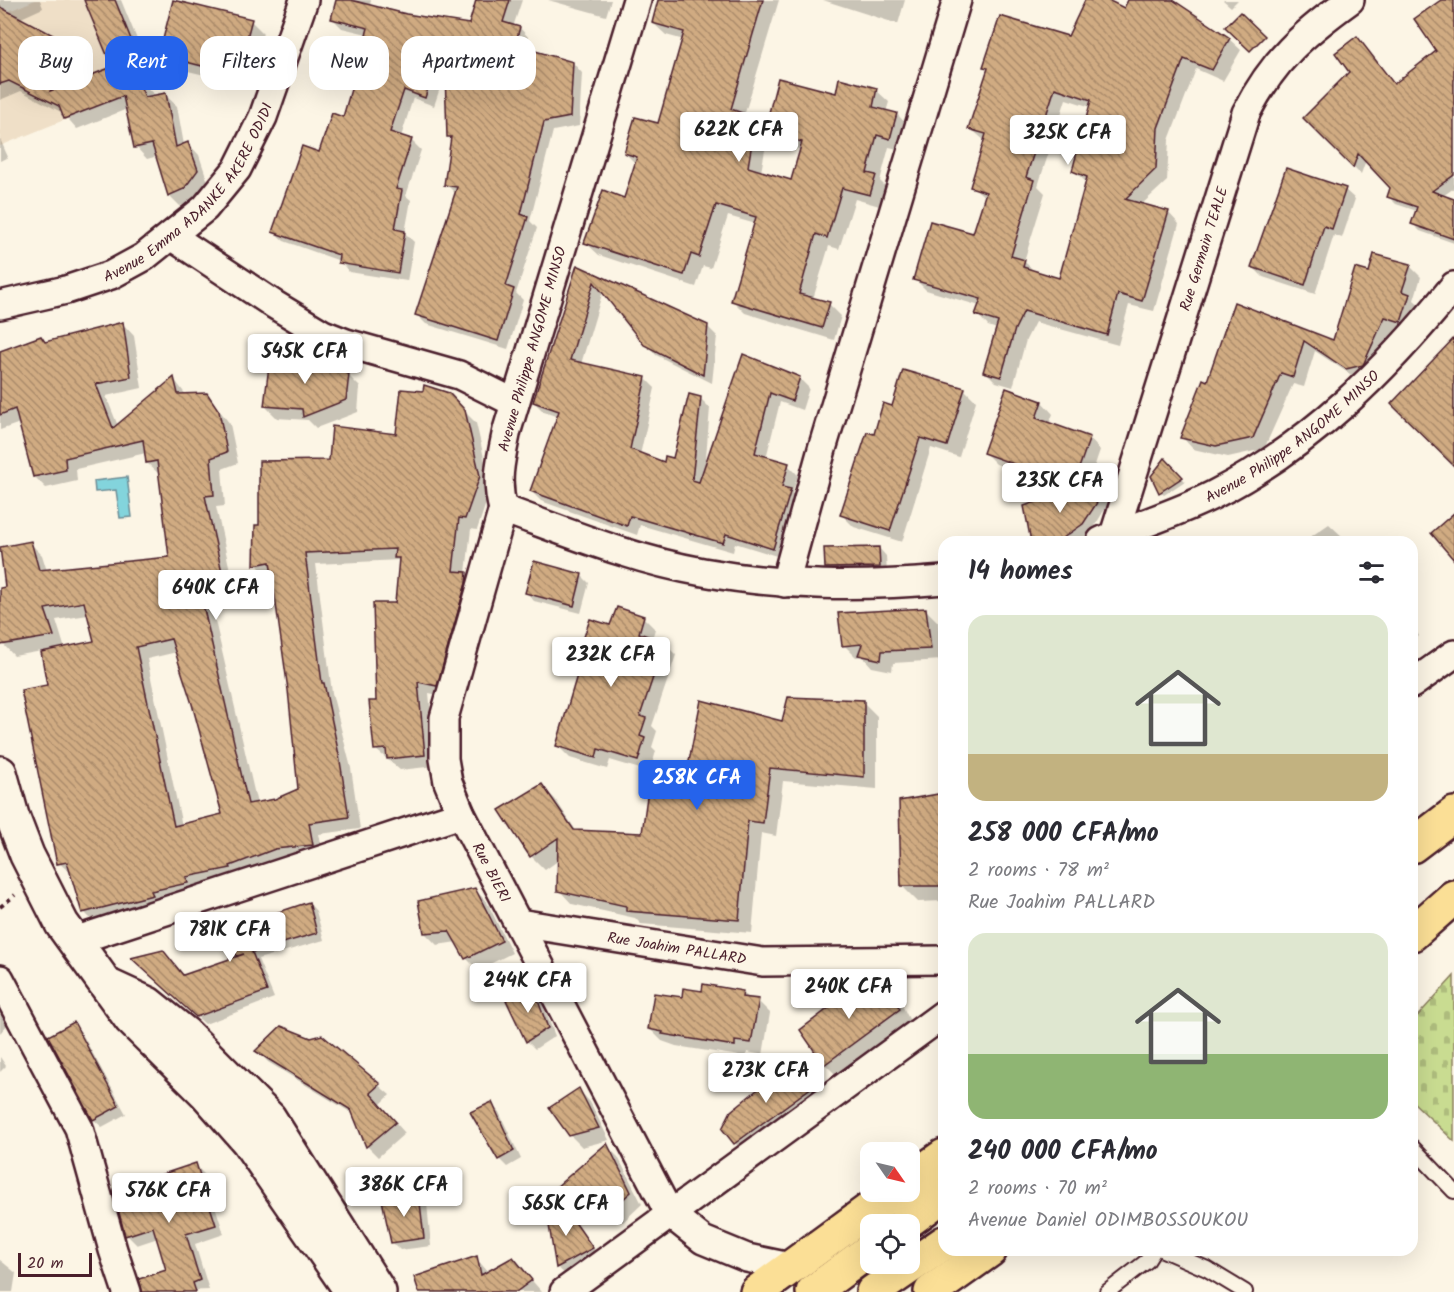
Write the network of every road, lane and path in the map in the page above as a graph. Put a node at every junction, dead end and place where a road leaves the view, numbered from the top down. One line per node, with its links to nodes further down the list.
1 (304, 0): 5 (street, Avenue Emma ADANKE AKERE ODIDI)
2 (637, 0): 8 (street, Avenue Philippe ANGOME MINSO)
3 (957, 0): 13 (street)
4 (1350, 0): 10 (street, Rue Germain TEALE)
5 (171, 236): 7 (street, Avenue Emma ADANKE AKERE ODIDI); 8 (street)
6 (1454, 286): 11 (street, Avenue Philippe ANGOME MINSO)
7 (0, 305)
8 (514, 403): 9 (street, Avenue Philippe ANGOME MINSO)
9 (503, 509): 13 (street); 18 (street, Rue BIERI)
10 (1107, 536)
11 (1111, 536)
12 (938, 580): 13 (street)
13 (785, 583)
14 (1454, 654): 15 (street)
15 (1418, 680)
16 (0, 773): 26 (main road)
17 (1454, 813): 19 (highway); 20 (highway)
18 (460, 814): 24 (street, Rue BIERI); 26 (street)
19 (1418, 830)
20 (1418, 841)
21 (1454, 885): 23 (highway)
22 (1454, 897): 25 (highway)
23 (1418, 911)
24 (519, 923): 27 (street, Rue Joahim PALLARD); 37 (street, Rue BIERI)
25 (1418, 929)
26 (74, 941): 29 (main road)
27 (938, 960)
28 (0, 979): 45 (street)
29 (110, 986): 46 (main road); 47 (main road)
30 (938, 1018): 37 (street)
31 (1418, 1153): 34 (lane)
32 (938, 1160): 33 (highway)
33 (920, 1173)
34 (1454, 1191)
35 (938, 1199): 38 (highway)
36 (880, 1202): 44 (highway)
37 (669, 1213): 44 (street); 48 (street)
38 (918, 1214)
39 (938, 1247): 51 (highway)
40 (982, 1256): 52 (highway)
41 (1150, 1256): 53 (lane)
42 (1177, 1256): 54 (lane)
43 (860, 1257): 50 (highway)
44 (790, 1268): 49 (highway)
45 (127, 1292)
46 (352, 1292)
47 (379, 1292)
48 (564, 1292)
49 (757, 1292)
50 (813, 1292)
51 (873, 1292)
52 (931, 1292)
53 (1107, 1292)
54 (1245, 1292)

